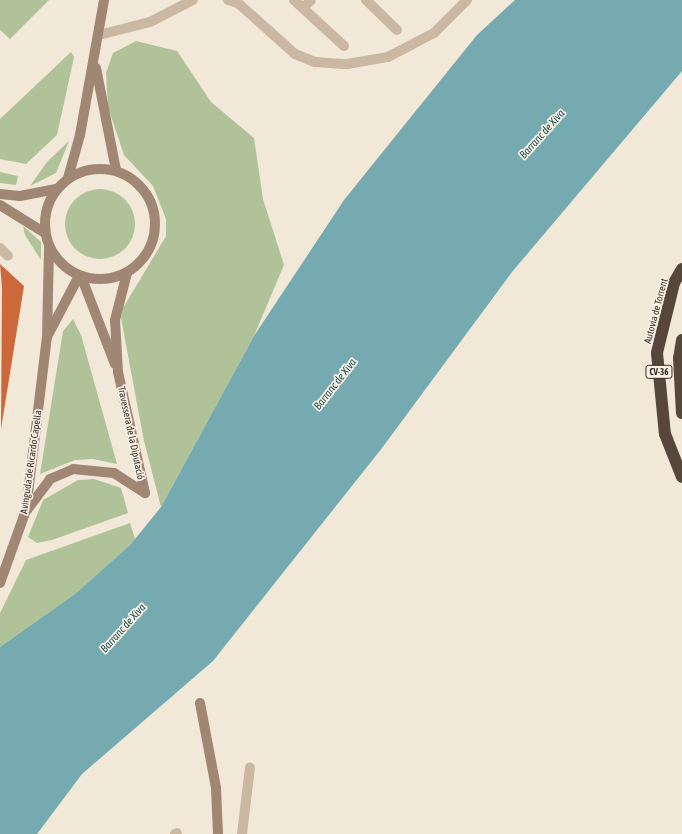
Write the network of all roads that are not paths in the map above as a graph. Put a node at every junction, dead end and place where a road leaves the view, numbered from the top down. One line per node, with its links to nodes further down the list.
1 (104, 0): 10 (street)
2 (193, 0): 10 (street)
3 (228, 0): 7 (street)
4 (294, 0): 8 (street)
5 (311, 0): 8 (street)
6 (366, 0): 9 (street)
7 (467, 0)
8 (303, 8): 11 (street)
9 (397, 30)
10 (99, 34): 12 (street)
11 (344, 46)
12 (94, 62): 13 (street); 14 (street)
13 (116, 170): 14 (street); 23 (street)
14 (68, 178): 15 (street)
15 (57, 189): 16 (street); 18 (street)
16 (0, 194)
17 (0, 205): 18 (street)
18 (45, 233): 19 (street)
19 (49, 246): 24 (street); 25 (street, Avinguda de Ricardo Capella)
20 (0, 248): 21 (street)
21 (8, 256)
22 (682, 269): 29 (highway, Autovia de Torrent / CV-36)
23 (127, 273): 24 (street); 27 (street, Travessera de la Diputació)
24 (80, 276): 25 (street); 27 (street, Travessera de la Diputació)
25 (47, 337): 30 (street, Avinguda de Ricardo Capella)
26 (682, 340): 28 (highway)
27 (118, 372): 30 (street, Travessera de la Diputació)
28 (682, 413)
29 (682, 477)
30 (26, 510): 31 (street, Avinguda de Ricardo Capella)
31 (0, 583)
32 (200, 703): 34 (street)
33 (250, 767): 35 (street)
34 (218, 834)
35 (242, 834)

